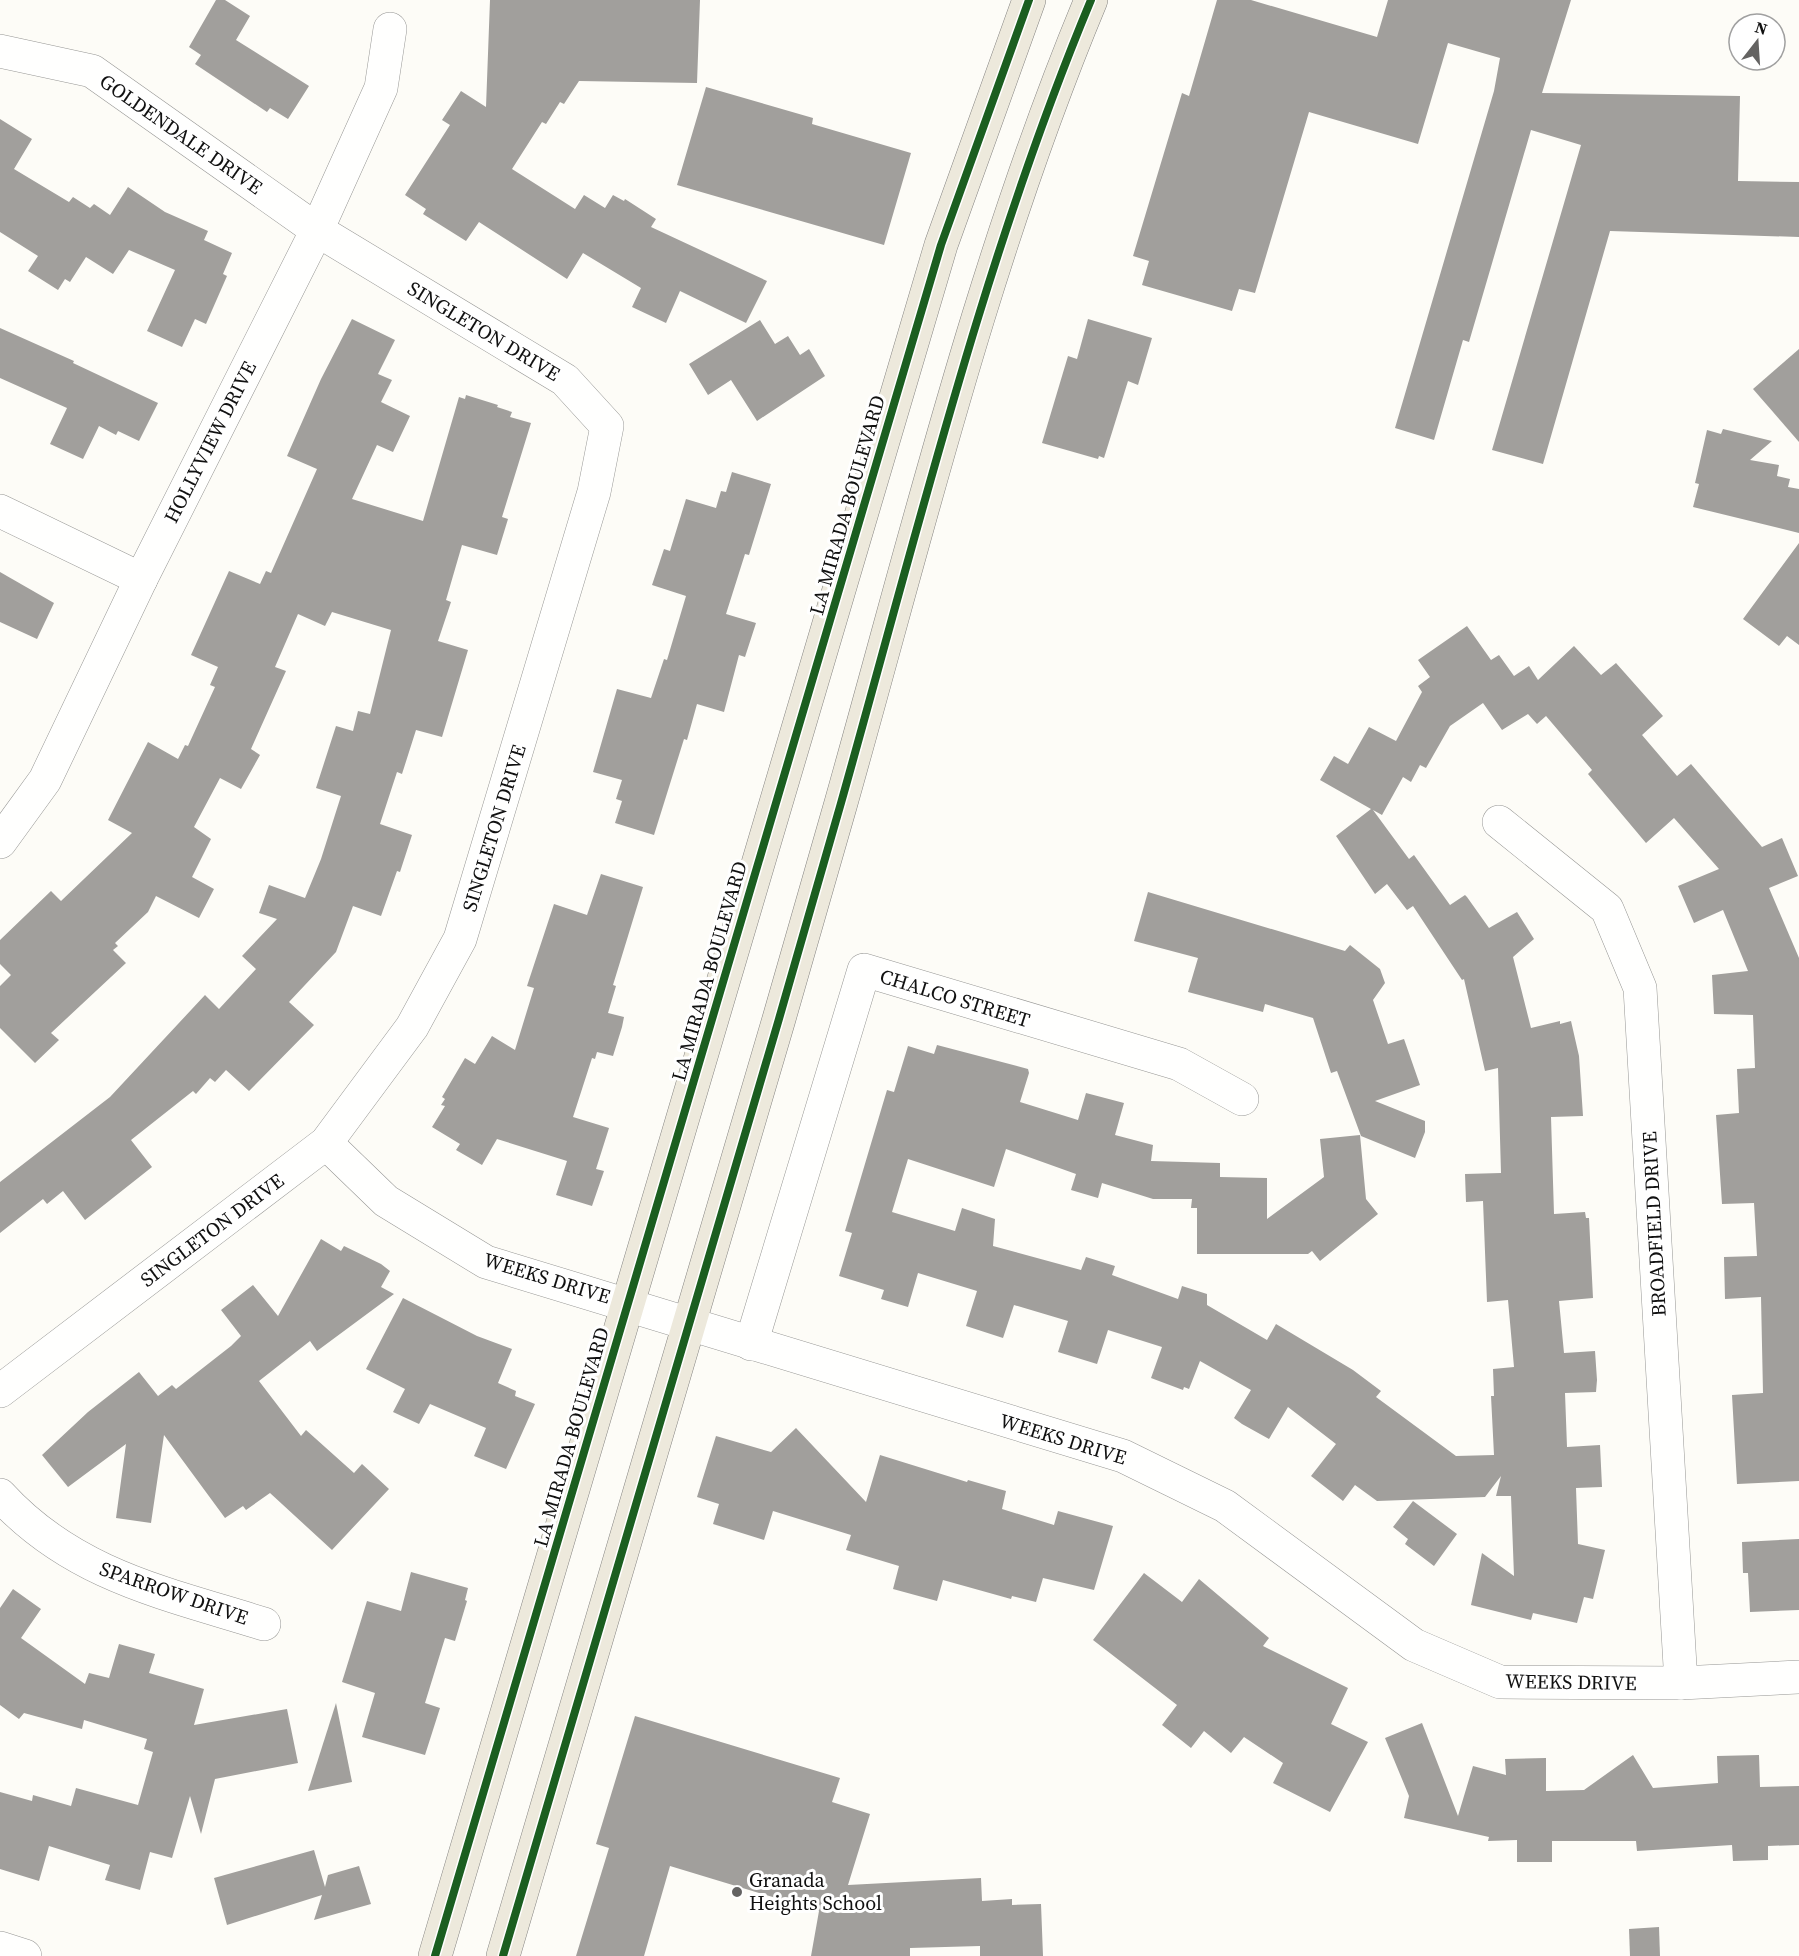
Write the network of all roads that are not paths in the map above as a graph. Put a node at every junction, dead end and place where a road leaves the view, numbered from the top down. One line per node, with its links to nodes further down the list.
1 (1029, 0): 12 (main road, LA MIRADA BOULEVARD)
2 (1091, 0): 13 (main road)
3 (390, 29): 5 (street, HOLLYVIEW DRIVE)
4 (0, 51): 5 (street, GOLDENDALE DRIVE)
5 (317, 230): 7 (street, HOLLYVIEW DRIVE); 11 (street, SINGLETON DRIVE)
6 (0, 511): 7 (street)
7 (141, 579): 9 (street, HOLLYVIEW DRIVE)
8 (1499, 822): 19 (street, BROADFIELD DRIVE)
9 (0, 842)
10 (1242, 1099): 14 (street, CHALCO STREET)
11 (326, 1143): 12 (street, WEEKS DRIVE); 15 (street, SINGLETON DRIVE)
12 (628, 1303): 13 (street, WEEKS DRIVE); 22 (main road, LA MIRADA BOULEVARD)
13 (692, 1324): 14 (street, WEEKS DRIVE); 23 (main road)
14 (751, 1344): 19 (street, WEEKS DRIVE)
15 (0, 1391)
16 (0, 1495): 17 (street, SPARROW DRIVE)
17 (264, 1624)
18 (1799, 1677): 19 (street, WEEKS DRIVE)
19 (1681, 1683)
20 (0, 1948): 21 (street)
21 (25, 1956)
22 (435, 1956)
23 (503, 1956)

